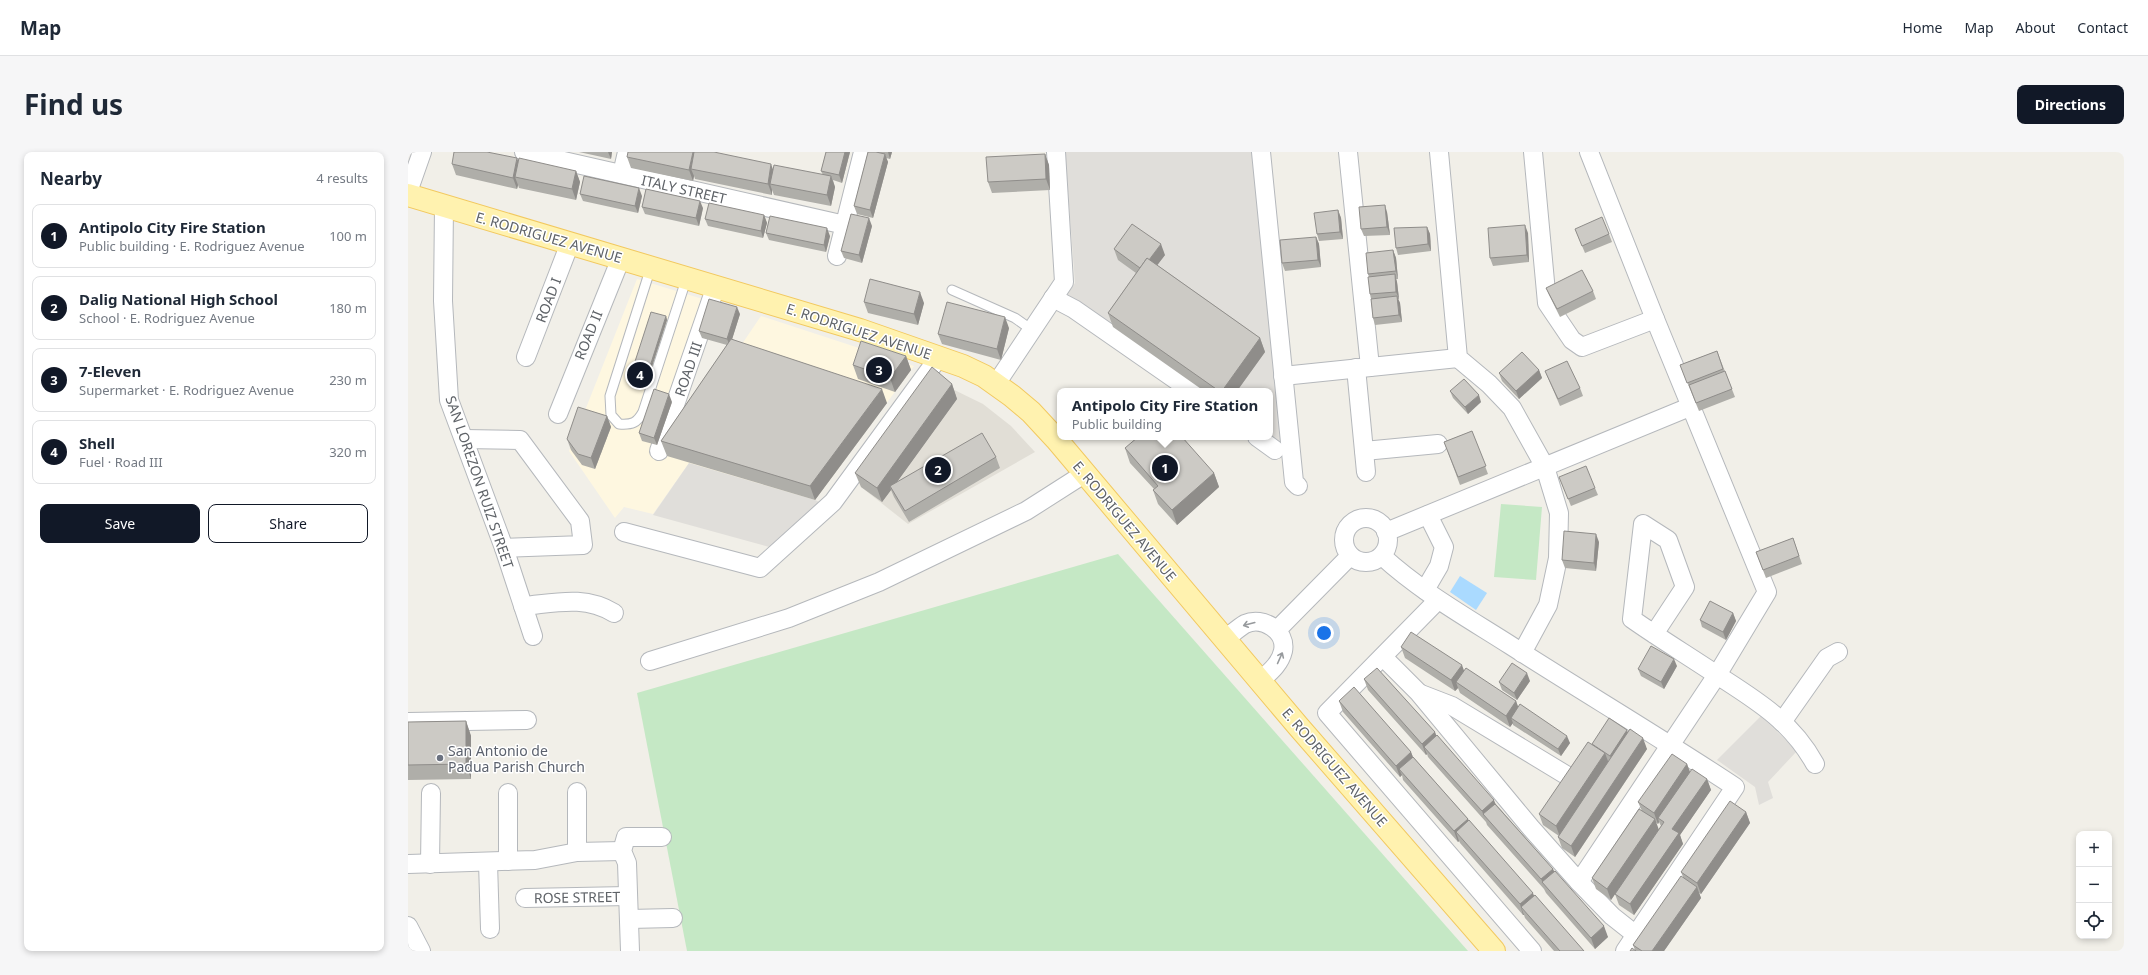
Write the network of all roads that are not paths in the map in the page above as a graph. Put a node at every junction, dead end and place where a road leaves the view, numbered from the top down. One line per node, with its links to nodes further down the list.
1 (422, 152): 12 (street)
2 (524, 152): 11 (street, ITALY STREET)
3 (627, 152): 11 (street)
4 (863, 152): 14 (street)
5 (1056, 152): 22 (street)
6 (1261, 152): 29 (street)
7 (1348, 152): 28 (street)
8 (1439, 152): 27 (street)
9 (1533, 152): 23 (street)
10 (1589, 152): 23 (street)
11 (622, 174): 14 (street, ITALY STREET)
12 (408, 194): 13 (main road, E. RODRIGUEZ AVENUE)
13 (444, 206): 15 (main road, E. RODRIGUEZ AVENUE); 34 (street, SAN LOREZON RUIZ STREET)
14 (845, 225): 16 (street)
15 (570, 243): 17 (main road, E. RODRIGUEZ AVENUE); 25 (street, ROAD I)
16 (837, 256)
17 (621, 258): 18 (main road, E. RODRIGUEZ AVENUE); 33 (street, ROAD II)
18 (651, 267): 19 (main road, E. RODRIGUEZ AVENUE); 19 (lane)
19 (687, 277): 20 (main road, E. RODRIGUEZ AVENUE)
20 (716, 286): 26 (main road, E. RODRIGUEZ AVENUE); 38 (street, ROAD III)
21 (952, 290): 24 (lane)
22 (1053, 298): 24 (street); 31 (street)
23 (1655, 319): 32 (street)
24 (1032, 330): 30 (street)
25 (526, 356)
26 (939, 357): 30 (main road, E. RODRIGUEZ AVENUE); 45 (street)
27 (1458, 358): 28 (street); 40 (street)
28 (1363, 367): 29 (street); 39 (street)
29 (1283, 376): 43 (street)
30 (996, 384): 42 (main road, E. RODRIGUEZ AVENUE)
31 (1188, 388)
32 (1692, 406): 40 (street); 61 (street)
33 (558, 414)
34 (464, 439): 47 (street, SAN LOREZON RUIZ STREET); 47 (street)
35 (1261, 440): 37 (street)
36 (1438, 444): 39 (street)
37 (1275, 450)
38 (659, 451)
39 (1364, 451): 41 (street)
40 (1545, 467): 44 (street); 58 (street)
41 (1366, 472)
42 (1084, 474): 56 (main road, E. RODRIGUEZ AVENUE); 60 (street)
43 (1298, 486)
44 (1428, 514): 46 (street); 50 (street)
45 (624, 532)
46 (1386, 532): 48 (street); 49 (street)
47 (504, 548): 51 (street, SAN LOREZON RUIZ STREET)
48 (1350, 556): 49 (street); 53 (street)
49 (1382, 556): 50 (street)
50 (1432, 595): 58 (street); 59 (street)
51 (523, 606): 52 (street); 55 (street, SAN LOREZON RUIZ STREET)
52 (614, 613)
53 (1277, 630): 56 (street, one-way to 56); 62 (street, one-way to 53)
54 (1654, 634): 54 (street); 61 (street)
55 (533, 636)
56 (1225, 639): 62 (main road, E. RODRIGUEZ AVENUE)
57 (1838, 652): 66 (street)
58 (1522, 653): 67 (street)
59 (1383, 657): 63 (street); 91 (street)
60 (650, 661)
61 (1717, 675): 66 (street); 67 (street)
62 (1260, 681): 90 (main road, E. RODRIGUEZ AVENUE)
63 (1419, 693): 68 (street); 80 (street)
64 (527, 720): 65 (street)
65 (408, 722)
66 (1782, 722): 69 (street)
67 (1671, 745): 80 (street); 87 (street)
68 (1577, 759)
69 (1815, 764)
70 (577, 792): 75 (street)
71 (431, 793): 79 (street)
72 (508, 793): 76 (street)
73 (662, 837): 74 (street)
74 (622, 850): 75 (street); 81 (street)
75 (577, 852): 76 (street)
76 (508, 861): 77 (street)
77 (488, 862): 79 (street); 86 (street)
78 (408, 864): 79 (street)
79 (430, 864)
80 (1579, 882): 87 (street)
81 (628, 896): 82 (street, ROSE STREET); 84 (street)
82 (525, 898)
83 (673, 918): 84 (street)
84 (629, 919): 89 (street)
85 (408, 926): 88 (street)
86 (490, 928)
87 (1636, 935): 92 (street)
88 (422, 951)
89 (630, 951)
90 (1494, 951)
91 (1532, 951)
92 (1625, 951)

